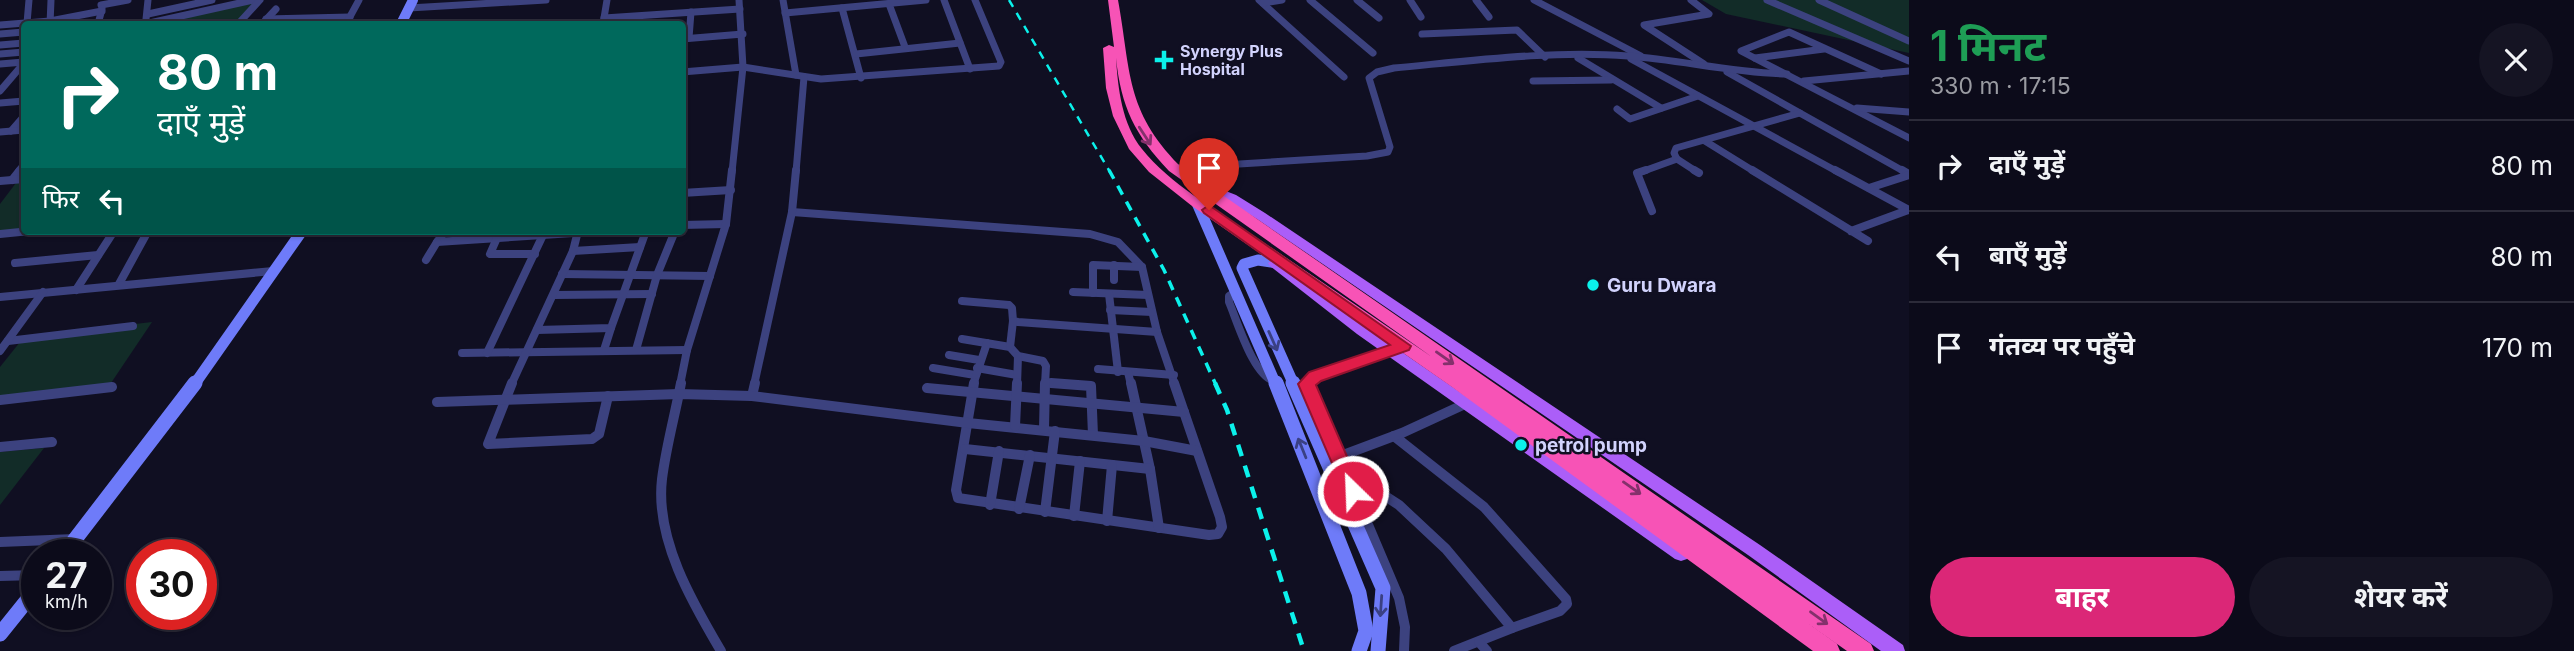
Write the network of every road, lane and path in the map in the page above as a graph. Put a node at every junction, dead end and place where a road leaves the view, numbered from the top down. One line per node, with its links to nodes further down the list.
1 (29, 0): 42 (street)
2 (51, 0): 43 (street)
3 (128, 0): 31 (street)
4 (148, 0): 36 (street)
5 (212, 0): 36 (street)
6 (253, 0): 46 (street)
7 (260, 0): 47 (street)
8 (359, 0): 38 (street)
9 (537, 0): 10 (street); 28 (street)
10 (546, 0)
11 (607, 0): 52 (street)
12 (783, 0): 35 (street)
13 (926, 0): 30 (street)
14 (944, 0): 63 (street)
15 (975, 0): 83 (street)
16 (1105, 0): 122 (highway)
17 (1113, 0): 112 (highway, one-way to 112)
18 (1282, 0): 27 (street)
19 (1310, 0): 68 (street)
20 (1357, 0): 41 (street)
21 (1410, 0): 39 (street)
22 (1476, 0): 40 (street)
23 (1534, 0): 75 (street)
24 (1692, 0): 81 (street)
25 (1768, 0): 76 (street)
26 (1819, 0): 61 (street)
27 (1261, 2): 89 (street)
28 (411, 4): 51 (main road)
29 (740, 4): 34 (street); 58 (street)
30 (889, 4): 32 (street); 65 (street)
31 (101, 5): 44 (street)
32 (842, 8): 35 (street); 70 (street)
33 (275, 9): 48 (street)
34 (691, 12): 37 (street); 60 (street)
35 (785, 13): 88 (street)
36 (148, 14): 45 (street)
37 (646, 15): 52 (street); 53 (street)
38 (350, 17): 49 (street); 50 (street)
39 (1421, 17)
40 (1489, 17)
41 (1379, 18)
42 (26, 21)
43 (50, 21)
44 (56, 21)
45 (146, 21)
46 (158, 21)
47 (241, 21)
48 (265, 21)
49 (281, 21)
50 (348, 21)
51 (402, 21)
52 (604, 21)
53 (645, 21)
54 (21, 23): 55 (street)
55 (0, 25)
56 (21, 32): 57 (street)
57 (0, 34)
58 (743, 34): 60 (street); 80 (street)
59 (1422, 34): 72 (street)
60 (686, 39)
61 (1909, 41)
62 (21, 43): 64 (street)
63 (960, 43): 65 (street); 83 (street)
64 (0, 45)
65 (905, 47): 70 (street)
66 (1826, 48): 74 (street); 74 (street); 87 (street)
67 (21, 52): 69 (street)
68 (1373, 53)
69 (0, 54)
70 (856, 54): 90 (street)
71 (1627, 56): 73 (street); 75 (street); 95 (street)
72 (1545, 57): 73 (street); 112 (street)
73 (1576, 57): 91 (street)
74 (1755, 58): 86 (street)
75 (1646, 59): 81 (street)
76 (1909, 61)
77 (21, 63): 78 (street)
78 (0, 64)
79 (21, 66): 94 (street)
80 (743, 67): 85 (street); 88 (street); 120 (street)
81 (1709, 67): 82 (street)
82 (1720, 68): 86 (street); 102 (street)
83 (970, 69): 90 (street)
84 (1909, 71): 87 (street)
85 (686, 72)
86 (1787, 74): 93 (street)
87 (1881, 74): 93 (street)
88 (800, 76): 90 (street); 125 (street)
89 (1344, 76)
90 (861, 78)
91 (1614, 80): 92 (street); 99 (street)
92 (1533, 81)
93 (1802, 82): 98 (street)
94 (0, 90)
95 (1698, 96): 99 (street); 104 (street)
96 (21, 101): 97 (street)
97 (0, 103)
98 (1852, 107): 101 (street); 108 (street)
99 (1661, 108): 100 (street)
100 (1617, 110)
101 (1909, 112)
102 (1800, 113): 104 (street); 114 (street)
103 (21, 119): 106 (street)
104 (1752, 125): 109 (street); 119 (street)
105 (21, 130): 106 (street)
106 (11, 131): 107 (street)
107 (0, 132)
108 (1909, 138)
109 (1705, 141): 110 (street); 128 (street)
110 (1677, 159): 113 (street); 124 (street)
111 (21, 168): 116 (street)
112 (1174, 168): 117 (highway)
113 (1699, 173)
114 (1909, 175): 119 (street)
115 (21, 179): 116 (street)
116 (12, 180): 118 (street)
117 (1188, 180): 178 (main road); 182 (highway)
118 (0, 181)
119 (1869, 188): 123 (street)
120 (731, 190): 121 (street); 126 (street)
121 (686, 193)
122 (1197, 202): 148 (highway); 165 (main road)
123 (1908, 210): 128 (street)
124 (1652, 211)
125 (792, 212): 150 (street); 206 (street)
126 (726, 224): 127 (street); 155 (street)
127 (686, 225)
128 (1851, 231): 140 (street)
129 (21, 232): 130 (street)
130 (0, 234)
131 (111, 235): 145 (street)
132 (146, 235): 157 (street)
133 (299, 235): 151 (main road)
134 (442, 235): 141 (street)
135 (543, 235): 139 (street); 144 (street)
136 (577, 235): 143 (street)
137 (644, 235): 142 (street)
138 (673, 235): 154 (street)
139 (497, 238): 141 (street); 144 (street)
140 (1868, 241)
141 (437, 242): 146 (street)
142 (640, 247): 143 (street); 153 (street)
143 (573, 251): 152 (street)
144 (535, 254): 190 (street)
145 (98, 255): 147 (street); 158 (street)
146 (426, 261)
147 (15, 263)
148 (1281, 264): 182 (highway); 253 (main road, one-way to 253)
149 (1114, 265): 150 (street); 156 (street); 161 (street)
150 (1142, 267): 167 (street)
151 (273, 271): 157 (street); 241 (main road)
152 (562, 274): 153 (street); 166 (street)
153 (630, 274): 154 (street); 162 (street)
154 (657, 275): 155 (street); 163 (street)
155 (710, 276): 185 (street)
156 (1114, 280)
157 (119, 284): 158 (street)
158 (76, 290): 159 (street)
159 (43, 292): 168 (street); 180 (street)
160 (1073, 292): 161 (street)
161 (1093, 293): 164 (street)
162 (623, 294): 163 (street); 166 (street); 174 (street)
163 (652, 294): 184 (street)
164 (1110, 294): 167 (street); 170 (street)
165 (1237, 294): 200 (street); 252 (main road, one-way to 165)
166 (554, 295): 175 (street)
167 (1148, 295): 171 (street)
168 (0, 297)
169 (962, 301): 172 (street)
170 (1110, 310): 171 (street); 176 (street)
171 (1152, 312): 177 (street)
172 (1013, 321): 176 (street); 183 (street)
173 (133, 326): 180 (street)
174 (611, 328): 175 (street); 187 (street)
175 (537, 330): 188 (street)
176 (1112, 330): 177 (street); 196 (street)
177 (1157, 332): 198 (street)
178 (1435, 333): 182 (street); 258 (main road)
179 (962, 339): 181 (street)
180 (8, 341): 186 (street)
181 (987, 343): 183 (street); 194 (street)
182 (1404, 345): 200 (street); 213 (main road); 256 (highway); 257 (highway, one-way to 257)
183 (1010, 347): 192 (street)
184 (636, 349): 185 (street); 187 (street)
185 (687, 350): 204 (street)
186 (0, 351)
187 (604, 351): 188 (street)
188 (527, 352): 190 (street); 208 (street)
189 (461, 353): 190 (street)
190 (487, 353)
191 (950, 355): 194 (street)
192 (1018, 356): 197 (street); 199 (street)
193 (933, 368): 194 (street)
194 (977, 368): 197 (street); 203 (street)
195 (1098, 369): 196 (street)
196 (1123, 372): 198 (street); 214 (street)
197 (1017, 375): 207 (street)
198 (1174, 375): 215 (street)
199 (1045, 383): 209 (street); 212 (street)
200 (1307, 384): 229 (street)
201 (112, 387): 210 (street)
202 (927, 388): 203 (street)
203 (972, 393): 207 (street); 216 (street)
204 (679, 394): 205 (street); 206 (street); 251 (street)
205 (608, 396): 208 (street); 208 (street)
206 (752, 396): 216 (street)
207 (1016, 397): 209 (street); 217 (street)
208 (505, 399): 211 (street)
209 (1044, 399): 212 (street); 218 (street)
210 (0, 400)
211 (437, 402)
212 (1092, 404): 214 (street); 220 (street)
213 (1465, 404): 221 (street); 250 (main road)
214 (1136, 408): 215 (street); 222 (street)
215 (1184, 412): 227 (street)
216 (968, 423): 217 (street); 225 (street)
217 (1015, 426): 218 (street)
218 (1044, 429): 219 (street)
219 (1055, 431): 220 (street); 230 (street)
220 (1093, 435): 222 (street)
221 (1394, 436): 229 (street); 247 (street)
222 (1144, 441): 227 (street); 233 (street)
223 (52, 442): 224 (street)
224 (0, 447)
225 (965, 449): 226 (street); 235 (street)
226 (999, 451): 228 (street); 235 (street)
227 (1197, 451): 240 (street)
228 (1030, 455): 230 (street); 236 (street)
229 (1338, 457): 234 (street)
230 (1052, 458): 231 (street); 237 (street)
231 (1080, 461): 232 (street); 238 (street)
232 (1112, 466): 233 (street); 239 (street)
233 (1150, 469): 240 (street)
234 (1344, 469): 247 (street); 254 (street)
235 (990, 505): 236 (street)
236 (1019, 509): 237 (street)
237 (1045, 512): 238 (street)
238 (1073, 516): 239 (street)
239 (1107, 521): 240 (street)
240 (1159, 528)
241 (75, 539)
242 (21, 541): 243 (street)
243 (0, 542)
244 (21, 575): 245 (street)
245 (0, 576)
246 (21, 608): 248 (main road)
247 (1512, 628): 249 (street)
248 (0, 634)
249 (1483, 646): 255 (street)
250 (1810, 649)
251 (721, 651)
252 (1359, 651)
253 (1378, 651)
254 (1404, 651)
255 (1454, 651)
256 (1830, 651)
257 (1864, 651)
258 (1896, 651)

